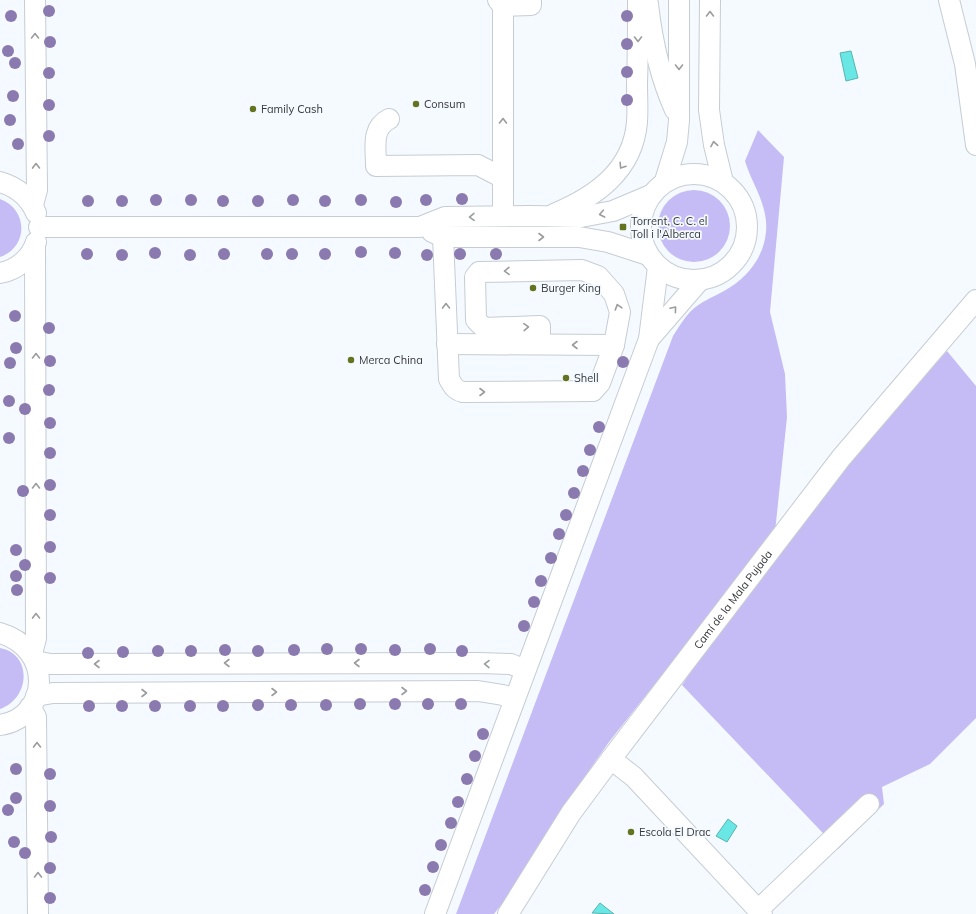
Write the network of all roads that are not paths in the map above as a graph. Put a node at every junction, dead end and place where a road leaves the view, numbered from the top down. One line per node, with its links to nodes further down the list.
1 (35, 0): 19 (street, one-way to 1)
2 (531, 0): 8 (street)
3 (638, 0): 21 (street, one-way to 21)
4 (647, 0): 10 (street)
5 (679, 0): 10 (street, one-way to 10)
6 (710, 0): 17 (street, one-way to 6)
7 (949, 0): 12 (street)
8 (500, 3): 11 (street, one-way to 8)
9 (389, 119): 13 (street)
10 (679, 120): 15 (street)
11 (503, 144): 13 (street); 14 (street)
12 (976, 145)
13 (478, 165): 14 (street)
14 (503, 178): 20 (street)
15 (665, 181): 17 (street); 18 (street)
16 (0, 182): 19 (street)
17 (723, 182): 28 (street)
18 (651, 195): 21 (street, one-way to 21); 26 (street)
19 (33, 204): 22 (street)
20 (503, 216): 21 (street); 23 (street, one-way to 23)
21 (550, 216)
22 (39, 227): 23 (street); 25 (street)
23 (420, 227): 24 (street)
24 (444, 237): 26 (street, one-way to 26); 31 (street, one-way to 24)
25 (35, 247): 27 (street); 37 (street, one-way to 25)
26 (653, 261): 28 (street); 30 (street)
27 (0, 273)
28 (700, 280): 30 (street, one-way to 28)
29 (976, 300): 42 (street, Camí de la Mala Pujada)
30 (649, 339): 35 (street)
31 (447, 344): 32 (street); 34 (street, one-way to 34)
32 (540, 344): 33 (street, one-way to 32); 33 (street, one-way to 32)
33 (614, 345): 34 (street)
34 (598, 385): 35 (street)
35 (628, 395): 38 (street)
36 (0, 633): 37 (street)
37 (34, 657): 38 (street, one-way to 37); 40 (street)
38 (525, 670): 39 (street)
39 (514, 700): 40 (street, one-way to 39); 46 (street)
40 (33, 702): 41 (street); 45 (street, one-way to 40)
41 (0, 725)
42 (611, 759): 44 (street); 47 (street, Camí de la Mala Pujada)
43 (869, 804): 44 (street)
44 (760, 912)
45 (38, 914)
46 (435, 914)
47 (508, 914)

